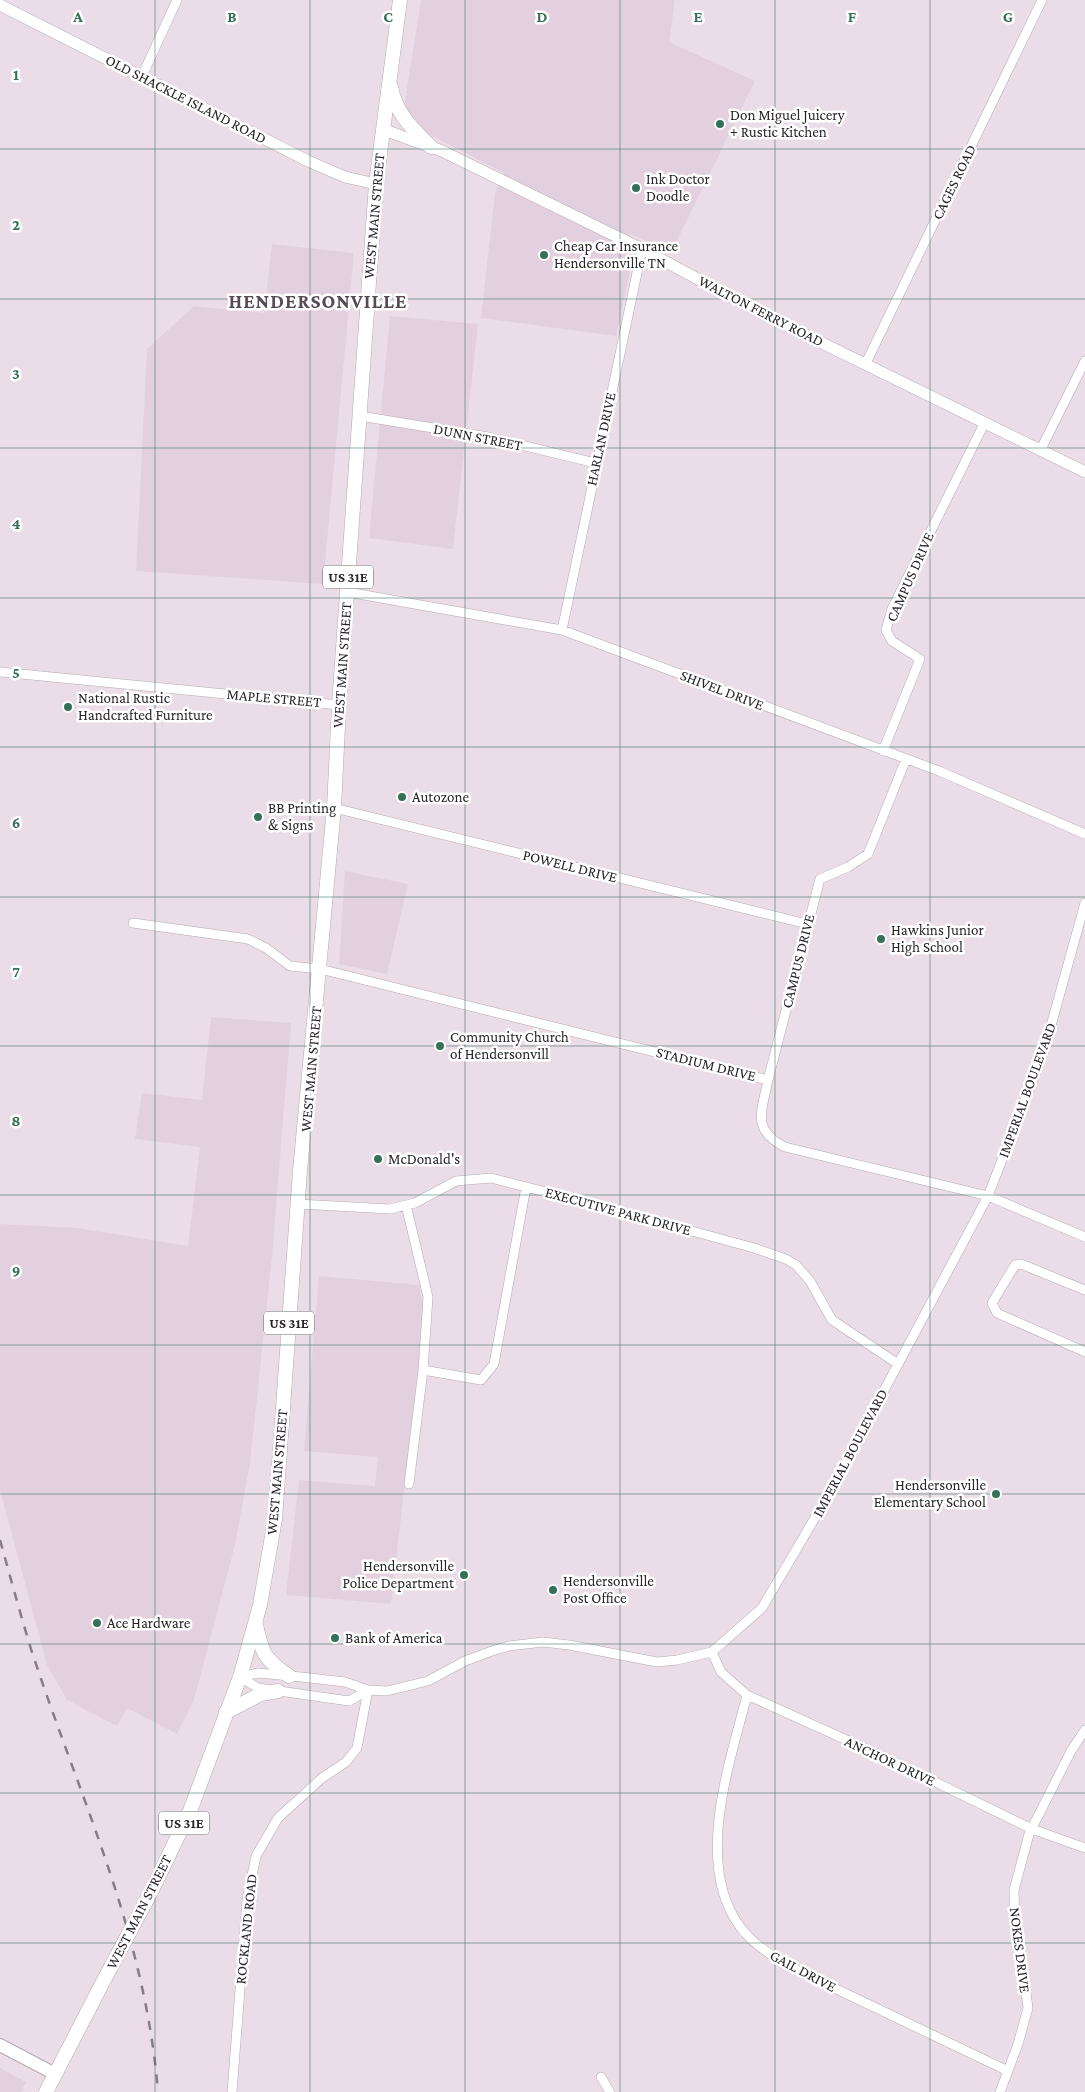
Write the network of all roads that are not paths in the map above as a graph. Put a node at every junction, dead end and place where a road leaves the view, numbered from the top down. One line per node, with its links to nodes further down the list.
1 (177, 0): 5 (street)
2 (400, 0): 6 (main road, WEST MAIN STREET / US 31E)
3 (1042, 0): 12 (street, CAGES ROAD)
4 (0, 5): 5 (street, OLD SHACKLE ISLAND ROAD)
5 (142, 76): 9 (street, OLD SHACKLE ISLAND ROAD)
6 (389, 76): 7 (main road, WEST MAIN STREET / US 31E); 8 (main road)
7 (382, 129): 8 (street, WALTON FERRY ROAD); 9 (main road, WEST MAIN STREET / US 31E)
8 (431, 147): 10 (street, WALTON FERRY ROAD)
9 (376, 184): 13 (main road, WEST MAIN STREET / US 31E)
10 (642, 248): 12 (street, WALTON FERRY ROAD); 16 (street, HARLAN DRIVE)
11 (1085, 361): 15 (street)
12 (866, 364): 14 (street, WALTON FERRY ROAD)
13 (360, 416): 16 (street, DUNN STREET); 18 (main road, WEST MAIN STREET / US 31E)
14 (985, 422): 15 (street, WALTON FERRY ROAD); 22 (street, CAMPUS DRIVE)
15 (1041, 450): 17 (street, WALTON FERRY ROAD)
16 (596, 463): 19 (street, HARLAN DRIVE)
17 (1085, 472)
18 (347, 592): 19 (street, SHIVEL DRIVE); 21 (main road, WEST MAIN STREET / US 31E)
19 (562, 630): 22 (street, SHIVEL DRIVE)
20 (0, 672): 21 (street, MAPLE STREET)
21 (339, 704): 24 (main road, WEST MAIN STREET / US 31E)
22 (883, 751): 23 (street, SHIVEL DRIVE)
23 (906, 759): 25 (street, SHIVEL DRIVE); 28 (street, CAMPUS DRIVE)
24 (334, 808): 28 (street, POWELL DRIVE); 29 (main road, WEST MAIN STREET / US 31E)
25 (1085, 834)
26 (1085, 903): 32 (street, IMPERIAL BOULEVARD)
27 (133, 923): 29 (street, STADIUM DRIVE)
28 (807, 924): 30 (street, CAMPUS DRIVE)
29 (320, 969): 30 (street, STADIUM DRIVE); 33 (main road, WEST MAIN STREET / US 31E)
30 (768, 1080): 32 (street, STADIUM DRIVE)
31 (526, 1187): 34 (street, EXECUTIVE PARK DRIVE); 38 (street, EXECUTIVE PARK DRIVE); 39 (street)
32 (988, 1196): 35 (street, STADIUM DRIVE); 38 (street, IMPERIAL BOULEVARD)
33 (298, 1204): 34 (street, EXECUTIVE PARK DRIVE); 41 (main road, WEST MAIN STREET / US 31E)
34 (406, 1206): 39 (street)
35 (1085, 1237)
36 (1085, 1290): 37 (street)
37 (1085, 1352)
38 (898, 1364): 42 (street, IMPERIAL BOULEVARD)
39 (422, 1370): 40 (street)
40 (408, 1484)
41 (256, 1623): 43 (main road); 44 (main road, WEST MAIN STREET / US 31E)
42 (712, 1652): 45 (street); 47 (street, ANCHOR DRIVE)
43 (288, 1676): 44 (street); 45 (street)
44 (240, 1677): 46 (street); 48 (main road, WEST MAIN STREET / US 31E)
45 (368, 1690): 46 (street); 57 (street, ROCKLAND ROAD)
46 (278, 1692): 48 (main road)
47 (747, 1695): 50 (street, ANCHOR DRIVE); 53 (street, GAIL DRIVE)
48 (226, 1712): 54 (main road, WEST MAIN STREET / US 31E, bridge)
49 (1085, 1730): 50 (street, NOKES DRIVE)
50 (1032, 1829): 51 (street, ANCHOR DRIVE); 53 (street, NOKES DRIVE)
51 (1085, 1848)
52 (0, 2045): 54 (main road)
53 (1008, 2071): 59 (street, NOKES DRIVE)
54 (55, 2074): 56 (main road, WEST MAIN STREET / US 31E)
55 (602, 2077): 58 (street)
56 (46, 2092)
57 (232, 2092)
58 (610, 2092)
59 (1000, 2092)

